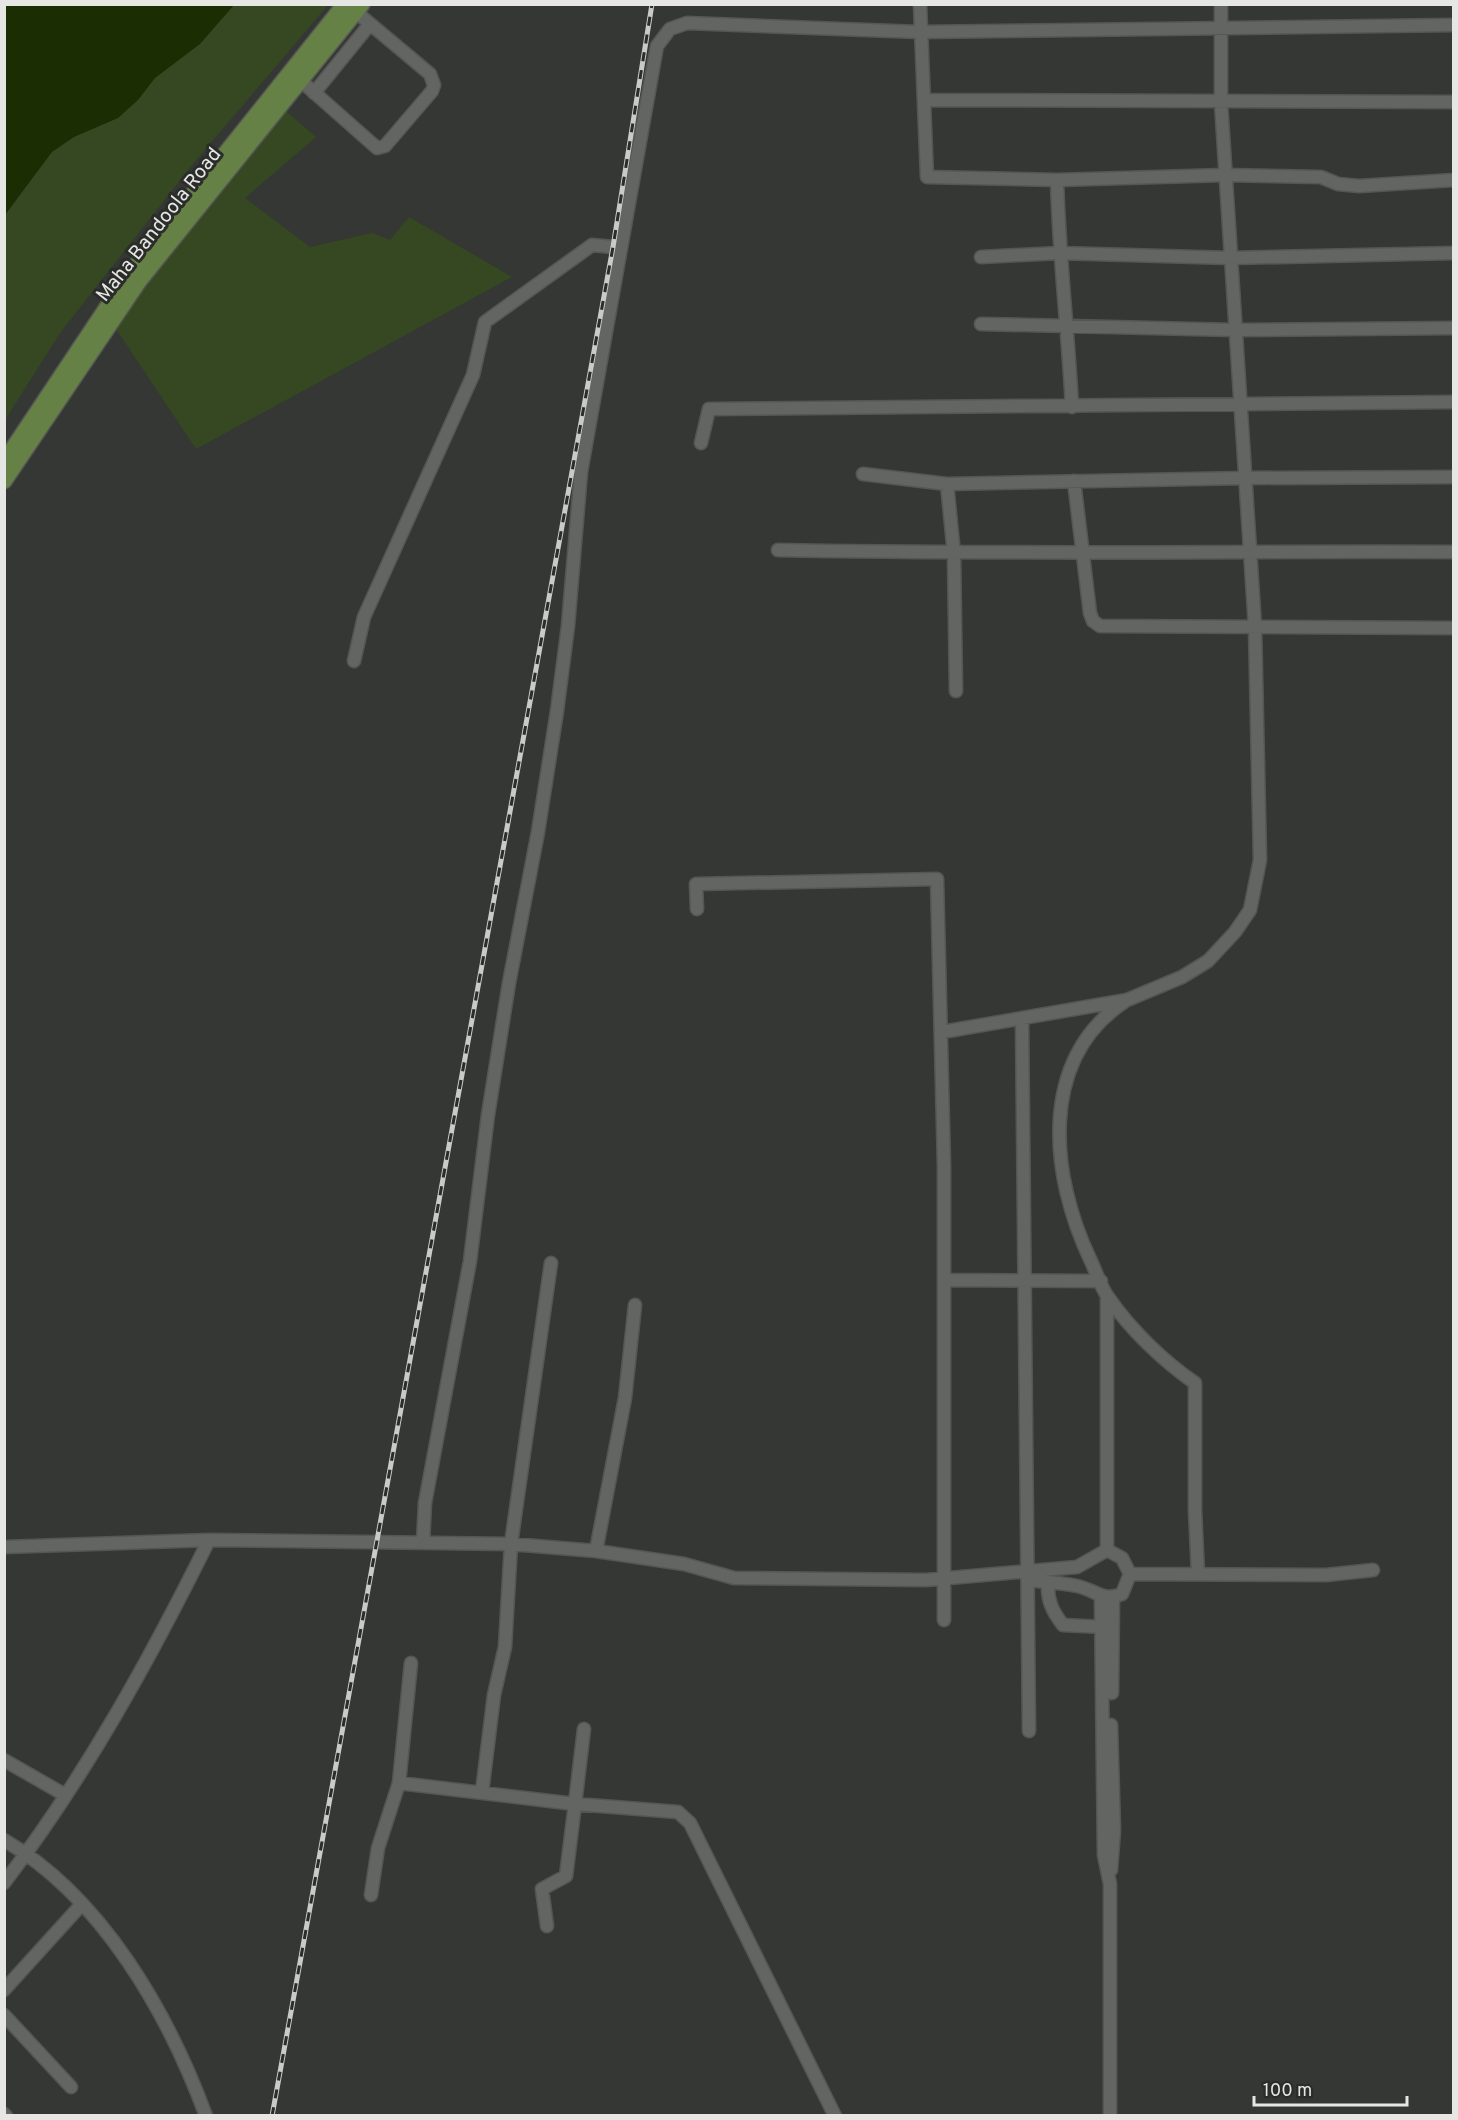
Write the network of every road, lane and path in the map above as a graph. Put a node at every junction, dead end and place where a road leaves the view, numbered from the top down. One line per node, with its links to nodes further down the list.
1 (920, 4): 7 (street)
2 (1221, 4): 6 (street)
3 (354, 7): 4 (street); 8 (main road, Maha Bandoola Road); 29 (main road, Maha Bandoola Road)
4 (370, 24): 9 (street); 9 (street)
5 (1454, 25): 6 (street)
6 (1221, 27): 7 (street); 12 (street)
7 (919, 32): 10 (street); 56 (street)
8 (300, 80): 9 (street); 33 (main road, Maha Bandoola Road)
9 (314, 93)
10 (926, 100): 12 (street); 14 (street)
11 (1454, 102): 12 (street)
12 (1221, 103): 13 (street)
13 (1225, 175): 14 (street); 15 (street); 20 (street)
14 (1057, 180): 17 (street)
15 (1454, 180)
16 (613, 247): 43 (street)
17 (1059, 253): 19 (street); 20 (street); 22 (street)
18 (1454, 253): 20 (street)
19 (981, 257)
20 (1231, 258): 24 (street)
21 (981, 324): 22 (street)
22 (1068, 326): 24 (street); 27 (street)
23 (1454, 328): 24 (street)
24 (1235, 330): 25 (street)
25 (1239, 402): 26 (street); 27 (street); 32 (street)
26 (1454, 402)
27 (1072, 406): 28 (street)
28 (701, 442)
29 (4, 462)
30 (863, 474): 35 (street)
31 (1454, 477): 32 (street)
32 (1244, 478): 34 (street); 38 (street)
33 (4, 481)
34 (1074, 481): 35 (street); 37 (street)
35 (947, 484): 40 (street)
36 (778, 549): 40 (street)
37 (1082, 550): 38 (street); 40 (street); 41 (street)
38 (1250, 551): 39 (street); 41 (street)
39 (1454, 552)
40 (954, 554): 44 (street)
41 (1255, 627): 42 (street); 46 (street)
42 (1454, 628)
43 (354, 661)
44 (956, 691)
45 (697, 909): 48 (street)
46 (1127, 1000): 47 (street); 52 (street)
47 (1022, 1018): 48 (street); 51 (street)
48 (942, 1032): 50 (street)
49 (551, 1263): 57 (street)
50 (945, 1280): 51 (street); 65 (street)
51 (1025, 1281): 52 (street); 64 (street)
52 (1101, 1281): 53 (street)
53 (1107, 1296): 60 (street); 63 (street)
54 (634, 1305): 59 (street)
55 (209, 1540): 56 (street); 58 (street); 76 (street)
56 (423, 1542): 57 (street)
57 (511, 1544): 59 (street); 75 (street)
58 (4, 1547)
59 (596, 1551): 65 (street)
60 (1107, 1551): 62 (street); 64 (street)
61 (1373, 1570): 63 (street)
62 (1130, 1574): 63 (street); 67 (street)
63 (1198, 1574)
64 (1028, 1575): 65 (street); 66 (street); 72 (street)
65 (944, 1579): 68 (street)
66 (1048, 1582): 67 (street); 69 (street)
67 (1107, 1598): 69 (street); 81 (street)
68 (944, 1620)
69 (1103, 1627): 81 (street)
70 (411, 1662): 74 (street)
71 (584, 1729): 77 (street)
72 (1029, 1731)
73 (4, 1760): 76 (street)
74 (399, 1783): 75 (street); 82 (street)
75 (483, 1792): 77 (street)
76 (65, 1795): 79 (street)
77 (575, 1804): 84 (street); 89 (street)
78 (4, 1840): 79 (street)
79 (27, 1853): 80 (street); 83 (street)
80 (4, 1883)
81 (1110, 1884): 90 (street)
82 (371, 1895)
83 (82, 1904): 85 (street); 88 (street)
84 (547, 1926)
85 (4, 1990)
86 (4, 2015): 87 (street)
87 (71, 2087)
88 (206, 2115)
89 (835, 2115)
90 (1110, 2115)

